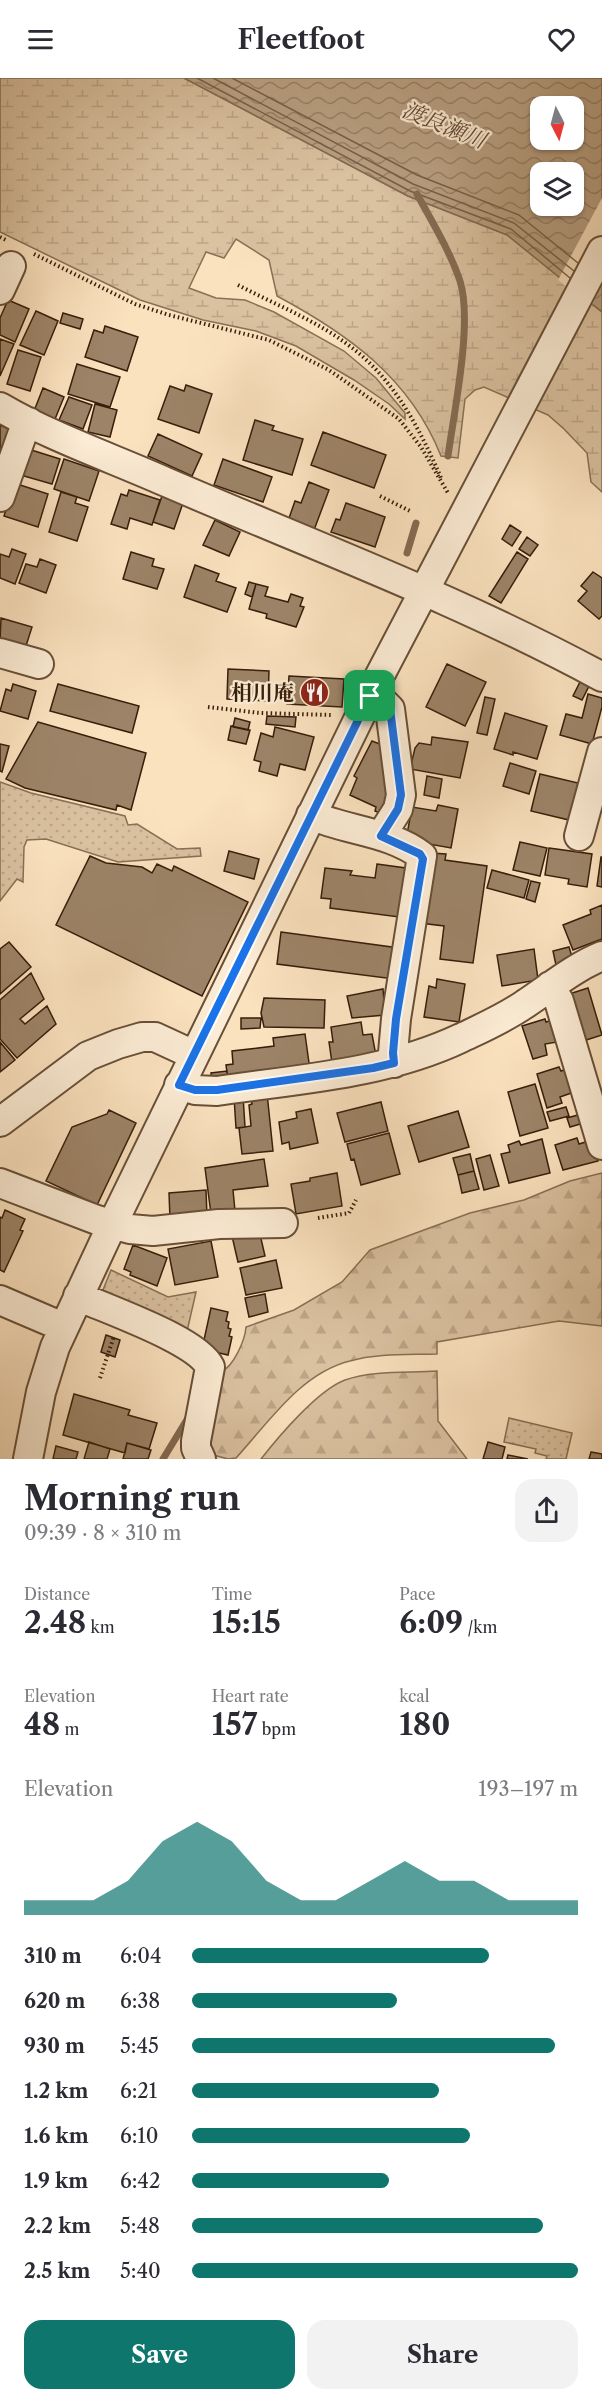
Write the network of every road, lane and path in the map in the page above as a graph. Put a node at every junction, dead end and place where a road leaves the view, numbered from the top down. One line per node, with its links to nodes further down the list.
1 (0, 237): 3 (path)
2 (602, 251): 9 (street)
3 (14, 263): 9 (path)
4 (238, 285): 9 (path)
5 (0, 407): 6 (street)
6 (29, 422): 7 (street); 11 (street)
7 (0, 496)
8 (380, 496): 10 (path)
9 (456, 504): 11 (street)
10 (410, 511)
11 (423, 590): 14 (street); 15 (street)
12 (0, 653): 13 (street)
13 (39, 664)
14 (602, 677)
15 (370, 696): 19 (street); 20 (street)
16 (208, 707): 17 (path)
17 (339, 716)
18 (602, 752): 21 (street)
19 (311, 815): 20 (street); 24 (street)
20 (381, 836): 25 (street)
21 (579, 836)
22 (602, 956): 23 (street)
23 (550, 986): 25 (street); 28 (street)
24 (194, 1055): 26 (street); 27 (street)
25 (394, 1063): 26 (street)
26 (179, 1085): 33 (street)
27 (0, 1122)
28 (602, 1144)
29 (0, 1183): 33 (street)
30 (356, 1200): 31 (path)
31 (318, 1218)
32 (283, 1223): 33 (street)
33 (112, 1225): 34 (street)
34 (78, 1296): 36 (street); 40 (street)
35 (0, 1300): 36 (street)
36 (63, 1327): 39 (street)
37 (117, 1328): 38 (path)
38 (100, 1378)
39 (28, 1459)
40 (201, 1459)

